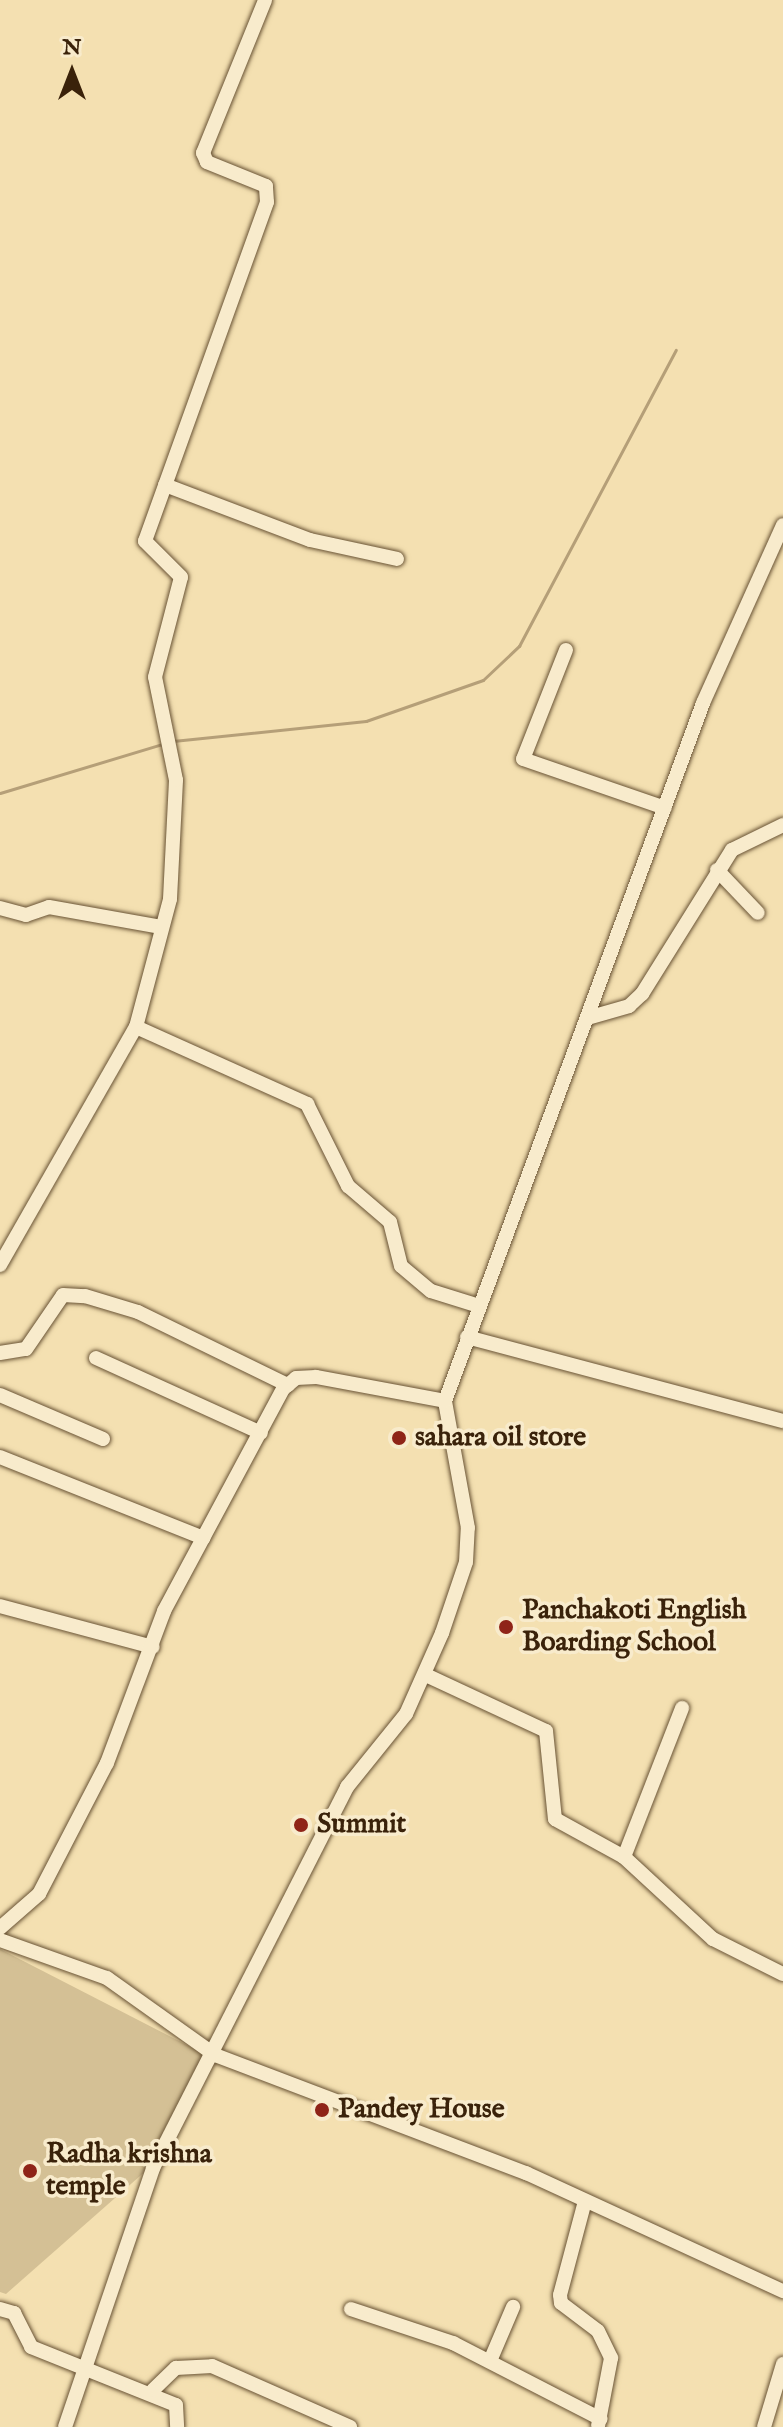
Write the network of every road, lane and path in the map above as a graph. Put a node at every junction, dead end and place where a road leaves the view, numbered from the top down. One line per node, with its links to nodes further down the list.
1 (265, 0): 2 (street)
2 (165, 485): 4 (street); 11 (street)
3 (783, 525): 6 (street)
4 (397, 559)
5 (566, 650): 6 (street)
6 (665, 808): 12 (street)
7 (783, 825): 8 (street)
8 (717, 870): 10 (street); 12 (street)
9 (0, 908): 11 (street)
10 (758, 913)
11 (161, 927): 13 (street)
12 (591, 1017): 15 (street)
13 (136, 1027): 14 (street); 15 (street)
14 (0, 1265)
15 (476, 1305): 16 (street)
16 (467, 1337): 21 (street); 22 (street)
17 (0, 1353): 19 (street)
18 (96, 1358): 23 (street)
19 (288, 1385): 21 (street); 23 (street)
20 (0, 1395): 24 (street)
21 (445, 1401): 29 (street)
22 (783, 1421)
23 (261, 1433): 26 (street)
24 (103, 1439)
25 (0, 1457): 26 (street)
26 (204, 1538): 28 (street)
27 (0, 1606): 28 (street)
28 (153, 1647): 32 (street)
29 (426, 1675): 31 (street); 35 (street)
30 (682, 1708): 31 (street)
31 (624, 1857): 34 (street)
32 (0, 1928)
33 (0, 1940): 35 (street)
34 (783, 1974)
35 (215, 2055): 36 (street); 43 (street)
36 (585, 2201): 37 (street); 45 (street)
37 (783, 2291)
38 (513, 2307): 41 (street)
39 (0, 2309): 43 (street)
40 (351, 2309): 41 (street)
41 (490, 2361): 45 (street)
42 (783, 2364): 49 (street)
43 (84, 2365): 44 (street); 46 (street)
44 (153, 2390): 47 (street); 48 (street)
45 (599, 2423)
46 (65, 2427)
47 (177, 2427)
48 (350, 2427)
49 (764, 2427)

